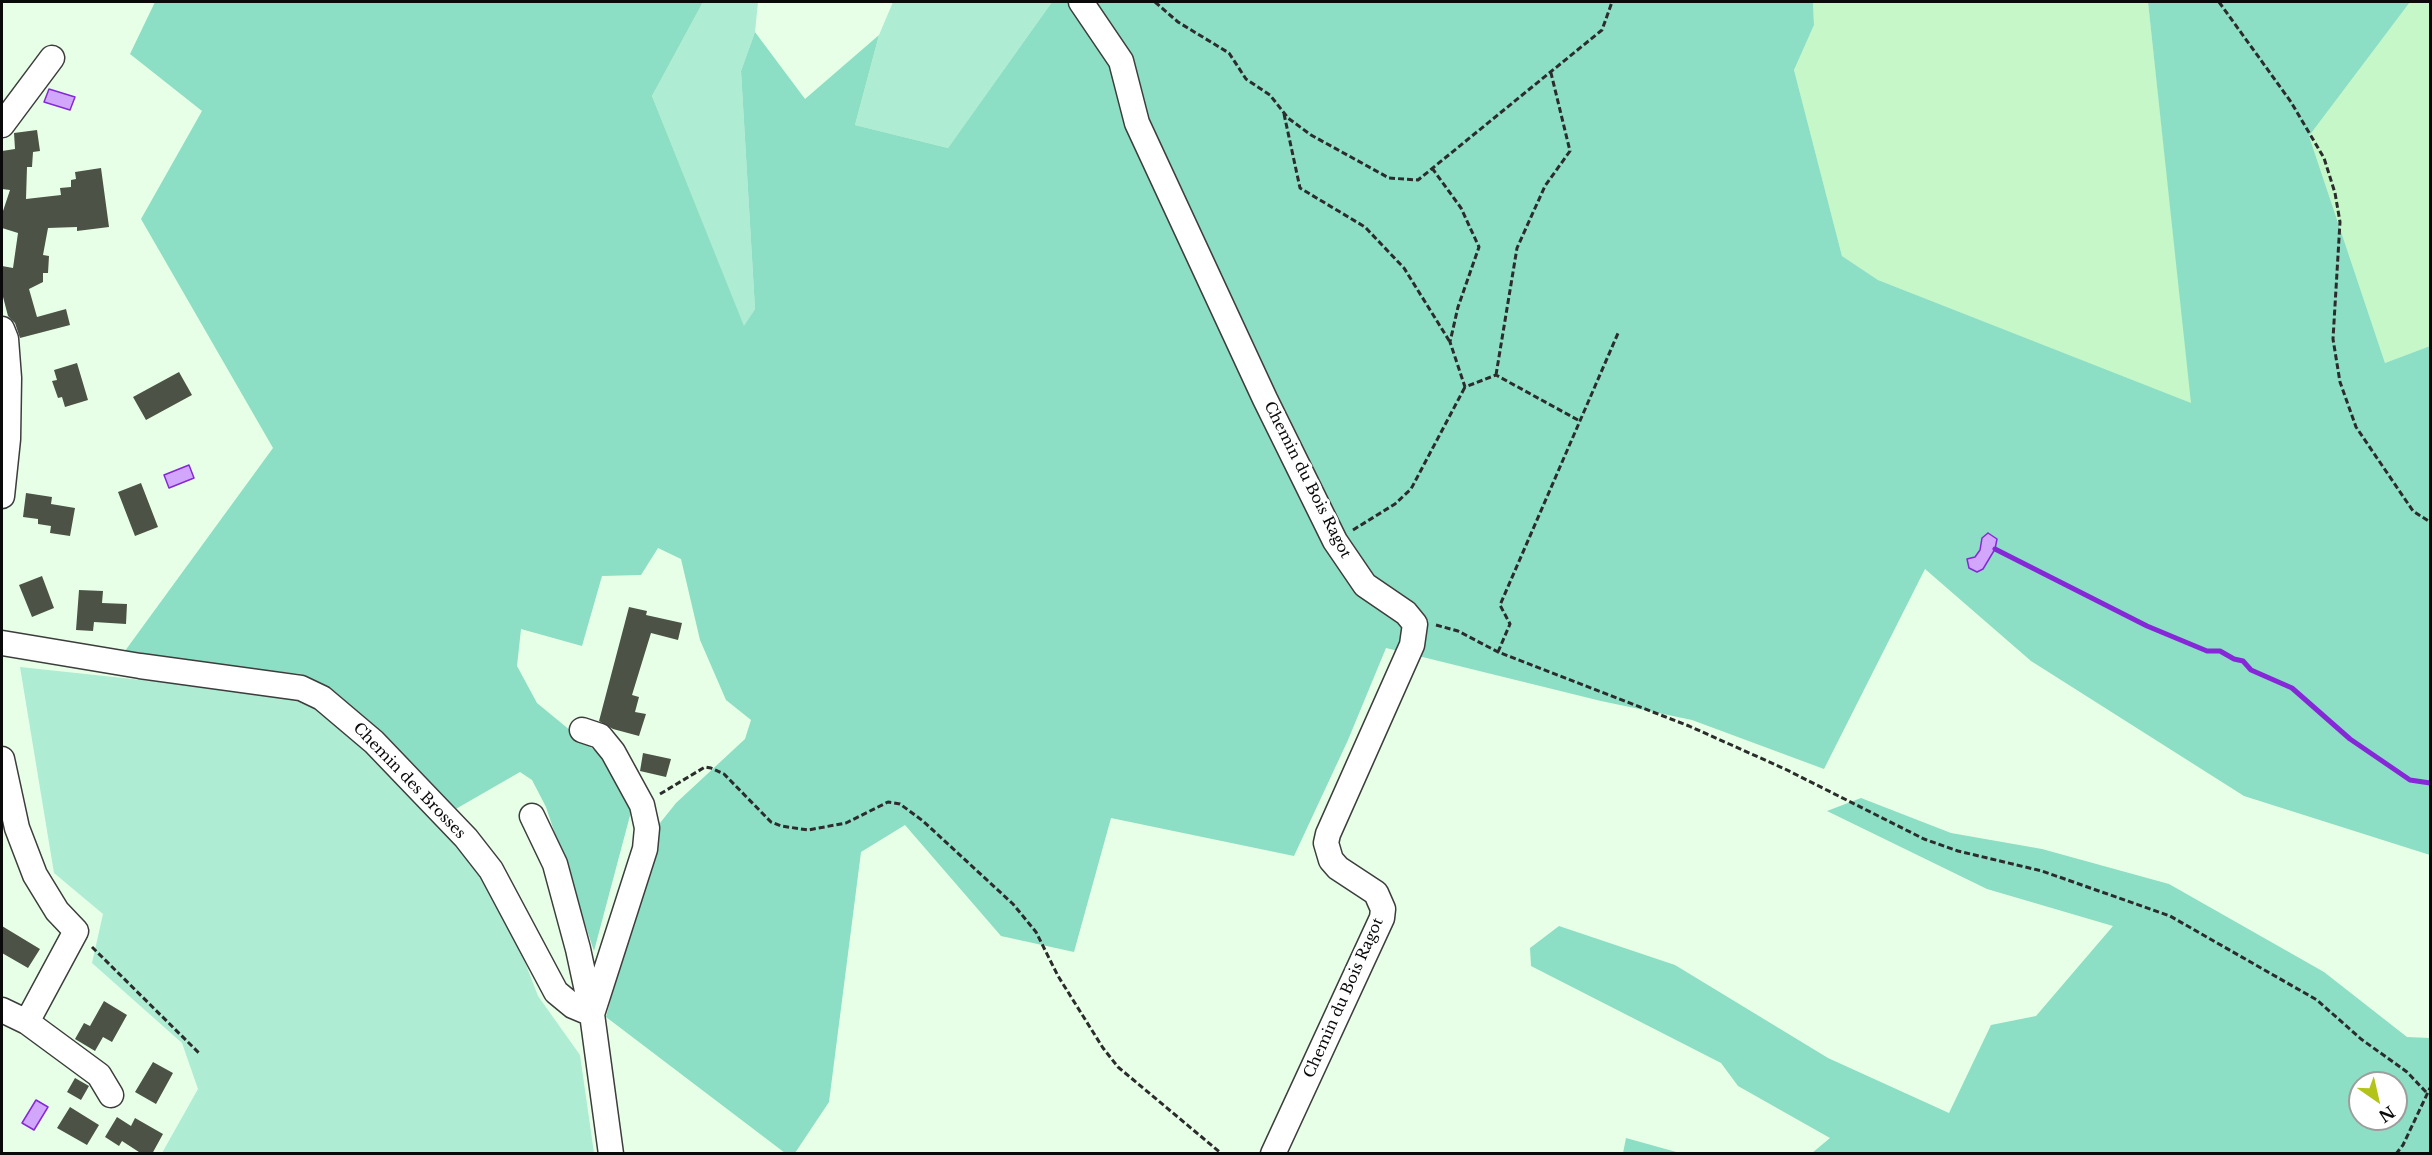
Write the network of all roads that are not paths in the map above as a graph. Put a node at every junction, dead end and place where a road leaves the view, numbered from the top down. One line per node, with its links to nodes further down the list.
1 (1081, 2): 15 (street, Chemin du Bois Ragot)
2 (52, 58): 3 (street)
3 (2, 125)
4 (2, 329): 5 (street)
5 (2, 496)
6 (2, 643): 11 (street, Chemin des Brosses)
7 (582, 730): 11 (street)
8 (2, 759): 12 (street)
9 (532, 816): 11 (street)
10 (2, 1010): 12 (street)
11 (592, 1014): 14 (street)
12 (27, 1022): 13 (street)
13 (111, 1095)
14 (611, 1154)
15 (1273, 1154)

